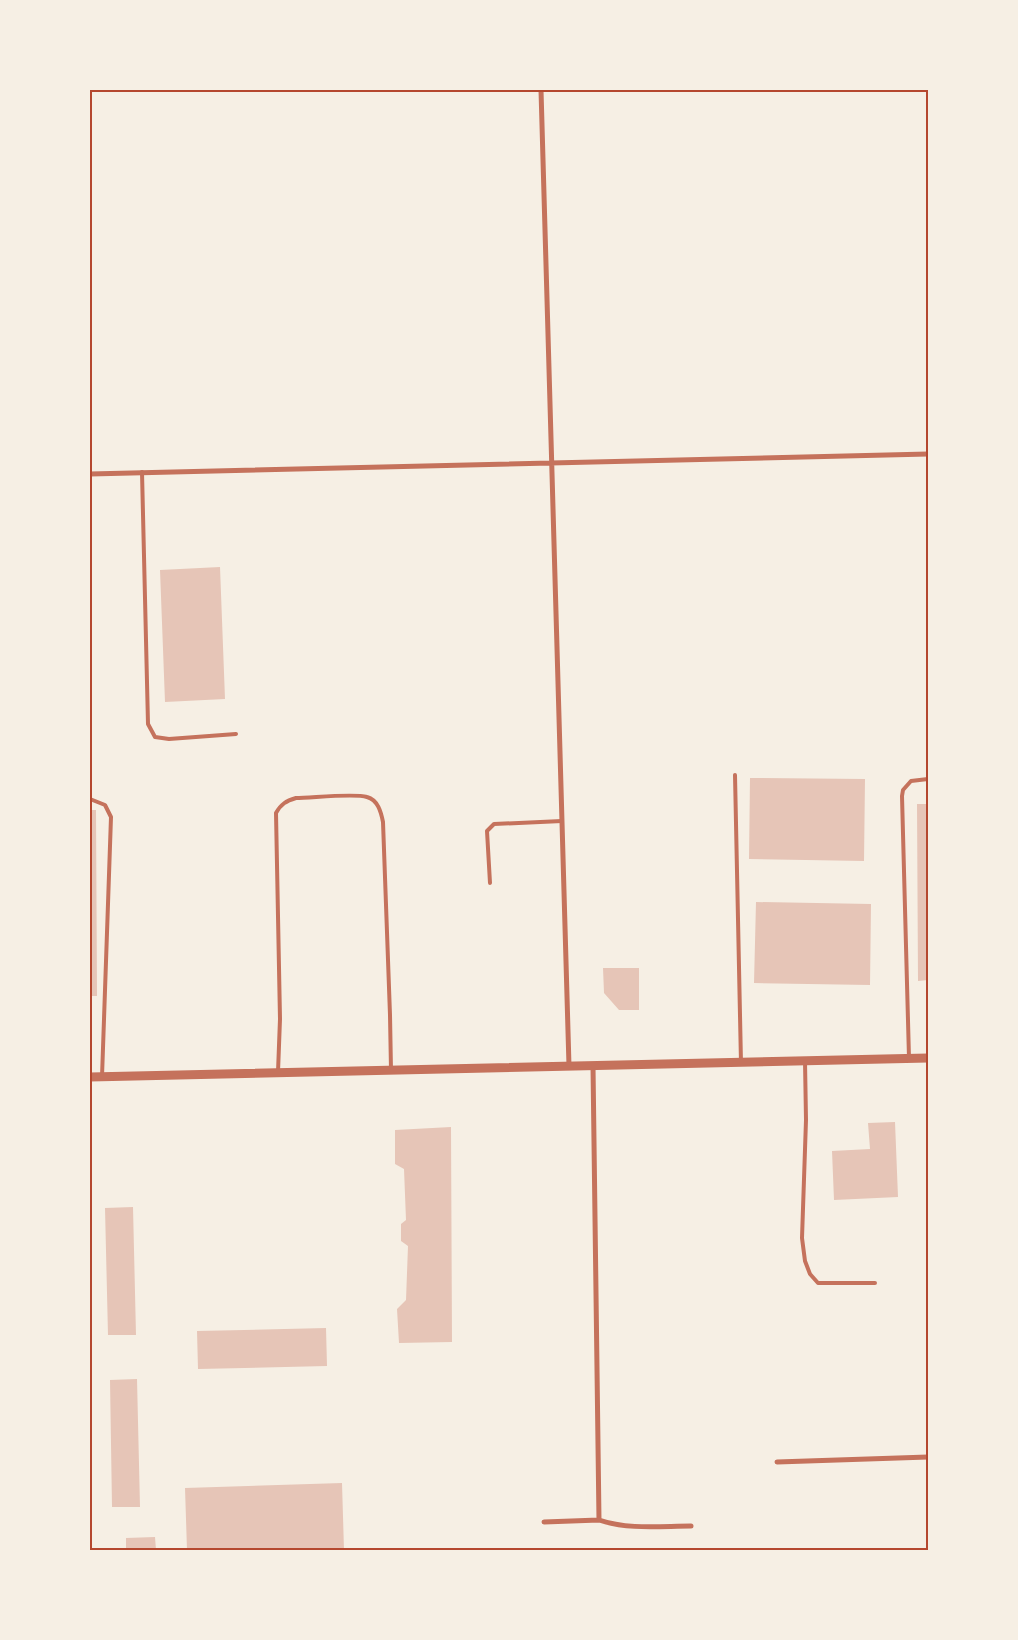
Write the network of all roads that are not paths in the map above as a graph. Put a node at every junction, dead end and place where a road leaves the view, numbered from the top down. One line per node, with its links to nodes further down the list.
1 (541, 90): 3 (street)
2 (928, 454): 3 (street)
3 (552, 463): 4 (street); 10 (street)
4 (142, 472): 5 (street); 6 (lane)
5 (90, 474)
6 (236, 734)
7 (735, 775): 15 (lane)
8 (928, 779): 13 (lane)
9 (90, 799): 21 (lane)
10 (562, 821): 11 (lane); 16 (street)
11 (490, 883)
12 (928, 1058): 13 (street)
13 (909, 1059): 14 (street)
14 (805, 1061): 15 (street); 22 (lane)
15 (741, 1063): 17 (street)
16 (569, 1066): 17 (street); 18 (street)
17 (593, 1066): 25 (street)
18 (391, 1070): 19 (street); 19 (lane)
19 (278, 1072): 21 (street)
20 (90, 1077): 21 (street)
21 (102, 1077)
22 (875, 1284)
23 (928, 1457): 24 (street)
24 (777, 1462)
25 (599, 1520): 26 (street); 27 (street)
26 (544, 1522)
27 (691, 1526)

